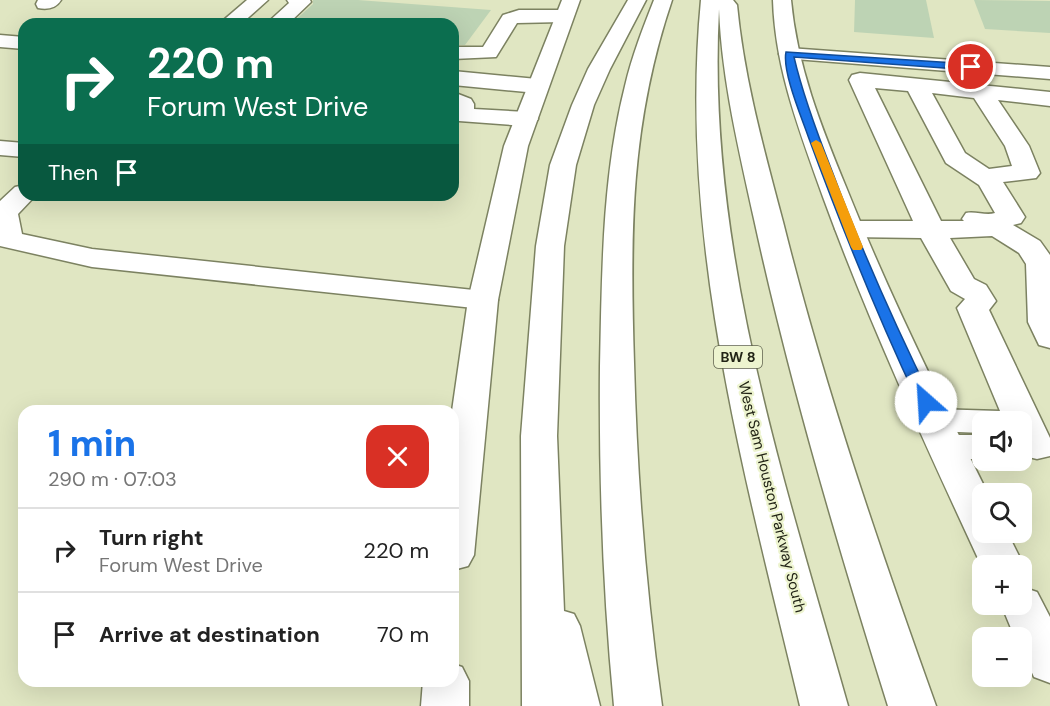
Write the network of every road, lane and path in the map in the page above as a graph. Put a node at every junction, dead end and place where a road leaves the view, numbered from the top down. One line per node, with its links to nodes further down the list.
1 (259, 0): 9 (main road)
2 (296, 0): 10 (main road)
3 (637, 0): 39 (main road)
4 (663, 0): 46 (main road)
5 (710, 0): 47 (main road, West Sam Houston Parkway South / BW 8)
6 (720, 0): 48 (main road)
7 (782, 0): 13 (main road)
8 (567, 8): 14 (main road); 18 (main road)
9 (236, 18)
10 (283, 18)
11 (0, 40): 12 (main road)
12 (18, 42)
13 (787, 45): 16 (main road); 28 (main road)
14 (459, 53)
15 (1050, 73): 16 (main road)
16 (916, 74): 19 (main road); 26 (main road); 29 (main road)
17 (459, 79): 18 (main road)
18 (537, 86): 22 (main road)
19 (981, 92): 20 (main road); 25 (main road)
20 (1050, 99)
21 (459, 113): 22 (main road)
22 (526, 119): 32 (main road)
23 (0, 148): 24 (main road)
24 (18, 150)
25 (1034, 165): 26 (main road)
26 (989, 180): 30 (main road)
27 (18, 199): 32 (main road)
28 (846, 221): 29 (main road); 36 (main road)
29 (927, 223): 30 (main road); 34 (main road)
30 (991, 224): 31 (main road)
31 (1040, 249): 33 (main road)
32 (483, 300): 38 (main road)
33 (1048, 324)
34 (1019, 411)
35 (972, 437): 36 (main road)
36 (954, 438): 37 (main road)
37 (972, 492)
38 (459, 504)
39 (540, 542): 44 (main road); 45 (main road)
40 (1027, 615): 41 (main road)
41 (1050, 664)
42 (446, 687): 43 (main road)
43 (445, 706)
44 (546, 706)
45 (576, 706)
46 (638, 706)
47 (824, 706)
48 (912, 706)

